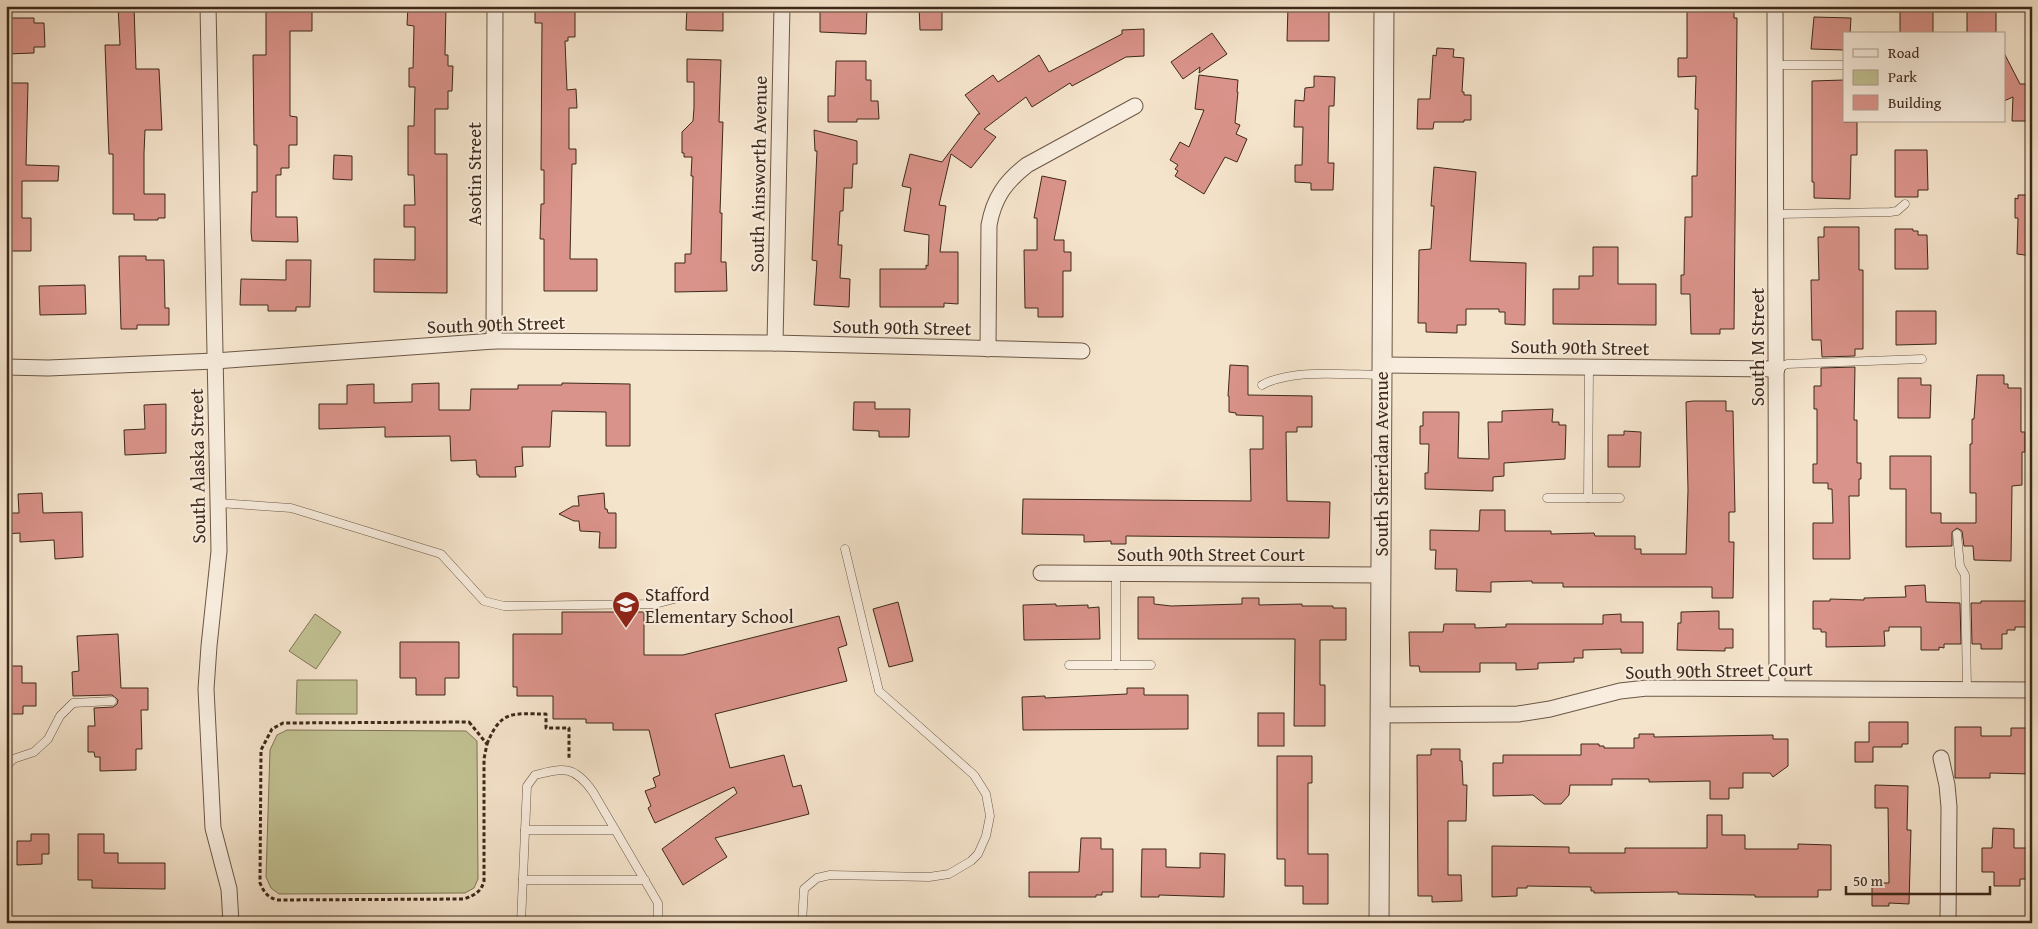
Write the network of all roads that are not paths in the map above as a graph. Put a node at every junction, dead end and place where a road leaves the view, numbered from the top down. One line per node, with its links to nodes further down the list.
1 (208, 6): 16 (street, South Alaska Street)
2 (495, 6): 11 (street, Asotin Street)
3 (782, 6): 12 (street, South Ainsworth Avenue)
4 (1384, 6): 20 (street, South Sheridan Avenue)
5 (1775, 6): 6 (street, South M Street)
6 (1776, 65): 7 (lane); 10 (street, South M Street)
7 (1843, 65)
8 (1135, 106): 13 (street, South 90th Street)
9 (1905, 204): 10 (lane)
10 (1776, 214): 19 (street, South M Street)
11 (494, 341): 12 (street, South 90th Street); 16 (street, South 90th Street)
12 (775, 343): 13 (street, South 90th Street)
13 (988, 349): 14 (street, South 90th Street)
14 (1082, 351)
15 (1922, 359): 19 (lane)
16 (215, 360): 17 (street, South 90th Street); 25 (street, South Alaska Street)
17 (6, 367)
18 (1589, 367): 19 (street, South 90th Street); 20 (street, South 90th Street); 23 (lane)
19 (1777, 368): 35 (street, South M Street)
20 (1382, 370): 21 (lane); 30 (street, South Sheridan Avenue)
21 (1262, 385)
22 (1547, 498): 23 (lane)
23 (1588, 498): 24 (lane)
24 (1620, 498)
25 (218, 503): 31 (lane); 46 (street, South Alaska Street)
26 (1957, 534): 36 (lane)
27 (846, 549): 49 (lane)
28 (1041, 573): 29 (street, South 90th Street Court)
29 (1116, 574): 30 (street, South 90th Street Court); 33 (lane)
30 (1381, 575): 39 (street, South Sheridan Avenue)
31 (686, 596)
32 (1069, 665): 33 (lane)
33 (1116, 665): 34 (lane)
34 (1151, 665)
35 (1777, 688): 36 (street, South 90th Street Court); 39 (street, South 90th Street Court)
36 (1967, 689): 37 (street, South 90th Street Court)
37 (2032, 690)
38 (112, 701): 41 (lane)
39 (1380, 715): 50 (street, South Sheridan Avenue)
40 (1941, 758): 51 (street)
41 (6, 768)
42 (525, 830): 43 (lane); 43 (lane); 44 (lane)
43 (615, 830): 45 (lane)
44 (523, 880): 45 (lane); 47 (lane)
45 (645, 880): 48 (lane)
46 (231, 923)
47 (521, 923)
48 (658, 923)
49 (802, 923)
50 (1379, 923)
51 (1948, 923)

